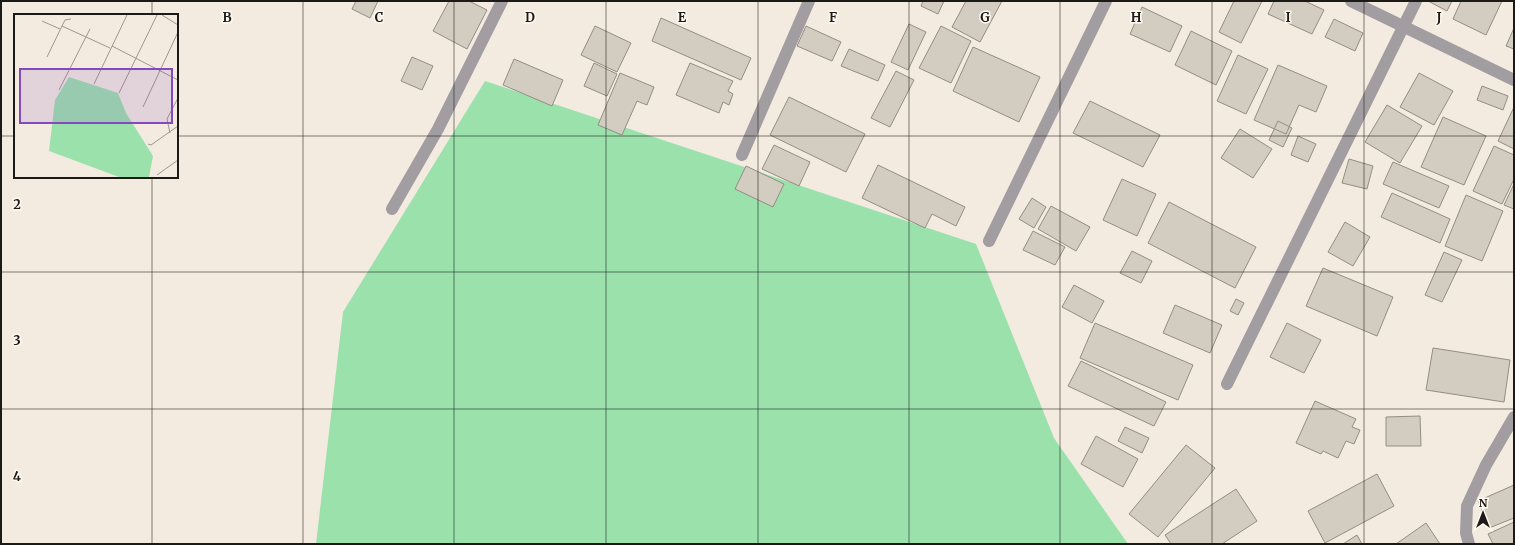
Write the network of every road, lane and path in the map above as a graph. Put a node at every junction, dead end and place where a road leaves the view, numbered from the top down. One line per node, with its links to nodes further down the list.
1 (502, 1): 9 (street)
2 (809, 1): 8 (street)
3 (1106, 1): 10 (street)
4 (1351, 1): 6 (street)
5 (1416, 1): 6 (street)
6 (1404, 28): 7 (street); 11 (street)
7 (1514, 80)
8 (742, 155)
9 (392, 209)
10 (989, 242)
11 (1227, 384)
12 (1514, 416): 13 (street)
13 (1469, 544)

